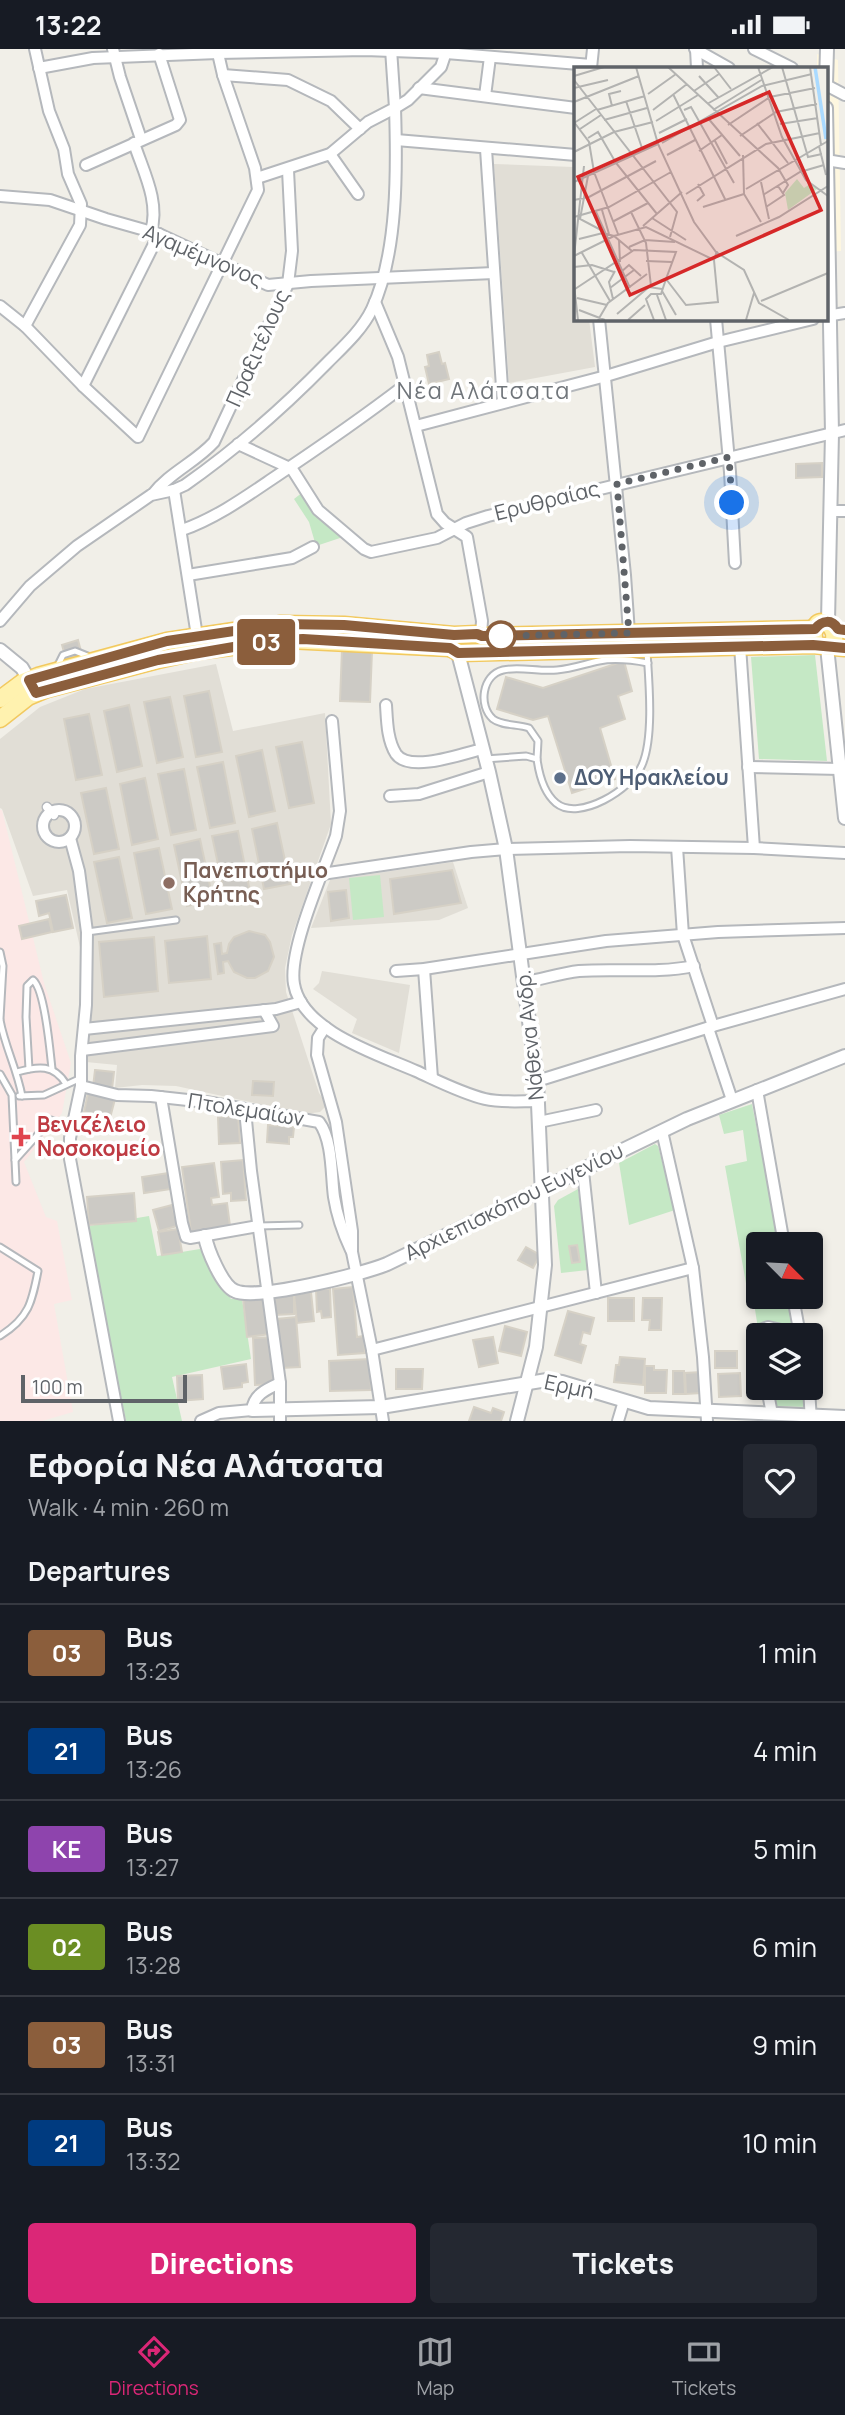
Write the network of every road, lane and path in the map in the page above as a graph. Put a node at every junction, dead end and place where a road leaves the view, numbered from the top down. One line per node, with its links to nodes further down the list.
1 (35, 49): 19 (street)
2 (593, 49): 14 (street)
3 (696, 49): 15 (street); 16 (street)
4 (754, 49): 17 (street)
5 (827, 49): 18 (street)
6 (391, 50): 8 (street); 9 (street); 26 (street)
7 (201, 51): 8 (street); 12 (street)
8 (217, 51): 20 (street)
9 (446, 51): 11 (street); 22 (street)
10 (114, 52): 12 (street); 19 (street); 28 (street)
11 (468, 52): 13 (street)
12 (159, 54): 28 (street)
13 (490, 57): 14 (street); 24 (street)
14 (591, 67)
15 (697, 67)
16 (727, 67)
17 (790, 67)
18 (826, 67)
19 (39, 68): 40 (street)
20 (223, 75): 27 (street); 35 (street)
21 (828, 86): 23 (street)
22 (419, 88): 24 (street); 26 (street)
23 (845, 95)
24 (485, 96): 25 (street)
25 (574, 107)
26 (395, 108): 27 (street); 29 (street)
27 (360, 129): 31 (street)
28 (138, 141): 33 (street); 41 (street)
29 (396, 141): 30 (street); 44 (street)
30 (486, 149): 32 (street); 43 (street)
31 (330, 154): 34 (street); 38 (street)
32 (574, 155)
33 (86, 165)
34 (288, 170): 35 (street); 45 (street, Πραξιτέλους)
35 (257, 178): 42 (street)
36 (0, 183): 37 (street)
37 (0, 190)
38 (358, 194)
39 (0, 196): 40 (street, Αγαμέμνονος)
40 (80, 210): 41 (street, Αγαμέμνονος); 53 (street)
41 (155, 233): 42 (street, Αγαμέμνονος); 57 (street)
42 (222, 264): 45 (street, Αγαμέμνονος); 57 (street)
43 (494, 273): 44 (street, Αγαμέμνονος); 58 (street)
44 (382, 278): 45 (street, Αγαμέμνονος); 46 (street)
45 (288, 284): 67 (street, Πραξιτέλους)
46 (375, 302): 56 (street); 62 (street)
47 (0, 306): 53 (street)
48 (845, 313): 49 (street)
49 (828, 315): 61 (street)
50 (599, 320): 55 (street)
51 (716, 320): 54 (street)
52 (809, 320): 54 (street)
53 (25, 326): 57 (street)
54 (718, 342): 55 (street); 63 (street)
55 (606, 376): 58 (street); 65 (street)
56 (405, 385): 59 (street); 64 (street)
57 (83, 386)
58 (503, 402): 59 (street)
59 (416, 426): 70 (street)
60 (845, 430): 61 (street, Ερυθραίας)
61 (832, 433): 63 (street, Ερυθραίας); 68 (street)
62 (238, 444): 64 (street); 66 (street)
63 (729, 457): 65 (street, Ερυθραίας); 73 (street)
64 (289, 467): 70 (street, Ερυθραίας); 71 (street)
65 (617, 484): 70 (street, Ερυθραίας); 77 (street)
66 (174, 490): 67 (street); 71 (street)
67 (153, 494): 75 (street, Πραξιτέλους)
68 (830, 510): 69 (street); 76 (street)
69 (845, 511)
70 (456, 529): 79 (street)
71 (182, 530): 74 (street)
72 (313, 547): 74 (street)
73 (735, 563)
74 (188, 575): 78 (street)
75 (0, 621)
76 (832, 627): 77 (main road); 82 (main road); 82 (main road)
77 (629, 633): 79 (main road)
78 (197, 636): 80 (main road); 85 (main road)
79 (480, 641): 80 (main road); 84 (main road)
80 (454, 645): 85 (main road); 90 (street, Νάθενα Ανδρ.)
81 (740, 646): 82 (main road); 84 (main road); 92 (street)
82 (831, 647): 93 (street)
83 (0, 650): 85 (street)
84 (647, 656): 91 (lane); 91 (lane)
85 (32, 686): 86 (main road); 88 (main road)
86 (0, 699)
87 (386, 705): 90 (street)
88 (0, 719)
89 (332, 722): 102 (street)
90 (483, 754): 91 (lane); 94 (street, Νάθενα Ανδρ.)
91 (537, 759)
92 (748, 767): 93 (street); 99 (street)
93 (840, 769): 96 (street)
94 (489, 772): 95 (street); 100 (street, Νάθενα Ανδρ.)
95 (390, 796)
96 (845, 818)
97 (70, 838): 97 (street); 105 (street)
98 (677, 846): 99 (street); 100 (street); 106 (street)
99 (754, 848): 101 (street)
100 (506, 849): 102 (street); 108 (street, Νάθενα Ανδρ.)
101 (845, 853)
102 (322, 874): 114 (street)
103 (176, 920): 105 (lane)
104 (845, 928): 106 (street)
105 (87, 932): 119 (street)
106 (683, 935): 108 (street); 109 (street)
107 (0, 952): 116 (lane)
108 (521, 953): 110 (street); 112 (street, Νάθενα Ανδρ.)
109 (694, 966): 112 (street); 118 (street)
110 (424, 969): 111 (street); 126 (street)
111 (396, 971)
112 (525, 982): 127 (street, Νάθενα Ανδρ.)
113 (845, 989): 118 (street)
114 (301, 1002): 115 (street); 117 (street)
115 (264, 1010): 119 (street); 120 (street)
116 (0, 1020): 124 (lane)
117 (325, 1027): 126 (street); 138 (street, Πτολεμαίων)
118 (710, 1027): 127 (street); 134 (street)
119 (85, 1029): 120 (street)
120 (82, 1050): 128 (street)
121 (845, 1056): 130 (street, Αρχιεπισκόπου Ευγενίου)
122 (29, 1069): 123 (lane); 123 (lane); 124 (lane)
123 (52, 1069): 129 (lane)
124 (17, 1072): 132 (lane)
125 (0, 1074): 131 (lane)
126 (432, 1078): 135 (street)
127 (537, 1080): 135 (street, Νάθενα Ανδρ.)
128 (81, 1082): 129 (lane); 133 (street, Πτολεμαίων); 140 (street)
129 (66, 1084): 132 (lane)
130 (757, 1090): 134 (street, Αρχιεπισκόπου Ευγενίου); 149 (street)
131 (12, 1095): 132 (lane); 143 (lane)
132 (22, 1096)
133 (161, 1097): 136 (street, Πτολεμαίων); 150 (street)
134 (732, 1100): 142 (street, Αρχιεπισκόπου Ευγενίου)
135 (538, 1101): 139 (street, Νάθενα Ανδρ.)
136 (245, 1110): 141 (street, Πτολεμαίων); 148 (street)
137 (596, 1110): 139 (street)
138 (336, 1122): 141 (street); 152 (street, Πτολεμαίων)
139 (539, 1122): 146 (street, Νάθενα Ανδρ.)
140 (72, 1127): 143 (lane); 172 (street)
141 (323, 1127): 152 (street, Πτολεμαίων)
142 (662, 1131): 144 (street, Αρχιεπισκόπου Ευγενίου); 153 (street)
143 (15, 1160): 145 (lane)
144 (583, 1171): 146 (street, Αρχιεπισκόπου Ευγενίου); 156 (street)
145 (16, 1182)
146 (543, 1190): 154 (street, Αρχιεπισκόπου Ευγενίου); 157 (street, Νάθενα Ανδρ.)
147 (299, 1225): 148 (lane)
148 (258, 1226): 150 (street); 155 (street)
149 (782, 1232)
150 (205, 1236): 155 (street, Αρχιεπισκόπου Ευγενίου)
151 (0, 1247): 158 (lane)
152 (352, 1252): 154 (street, Πτολεμαίων)
153 (693, 1268): 156 (street); 169 (street)
154 (357, 1275): 155 (street, Αρχιεπισκόπου Ευγενίου); 159 (street, Πτολεμαίων)
155 (269, 1291): 161 (street)
156 (596, 1293): 157 (street)
157 (542, 1306): 159 (street); 160 (street, Νάθενα Ανδρ.)
158 (0, 1336)
159 (372, 1350): 165 (street, Πτολεμαίων)
160 (527, 1381): 164 (street, Ερμή); 165 (street, Ερμή); 175 (street, Νάθενα Ανδρ.)
161 (281, 1383): 166 (street); 168 (street)
162 (769, 1400): 167 (street)
163 (810, 1400): 171 (street)
164 (624, 1401): 169 (street, Ερμή); 176 (street)
165 (381, 1407): 168 (street, Ερμή); 174 (street, Πτολεμαίων)
166 (252, 1410): 168 (street, Ερμή); 173 (street)
167 (772, 1414): 169 (street, Ερμή); 171 (street, Ερμή)
168 (280, 1415)
169 (708, 1417)
170 (845, 1417): 171 (street, Ερμή)
171 (811, 1419)
172 (119, 1421)
173 (201, 1421)
174 (383, 1421)
175 (516, 1421)
176 (618, 1421)

